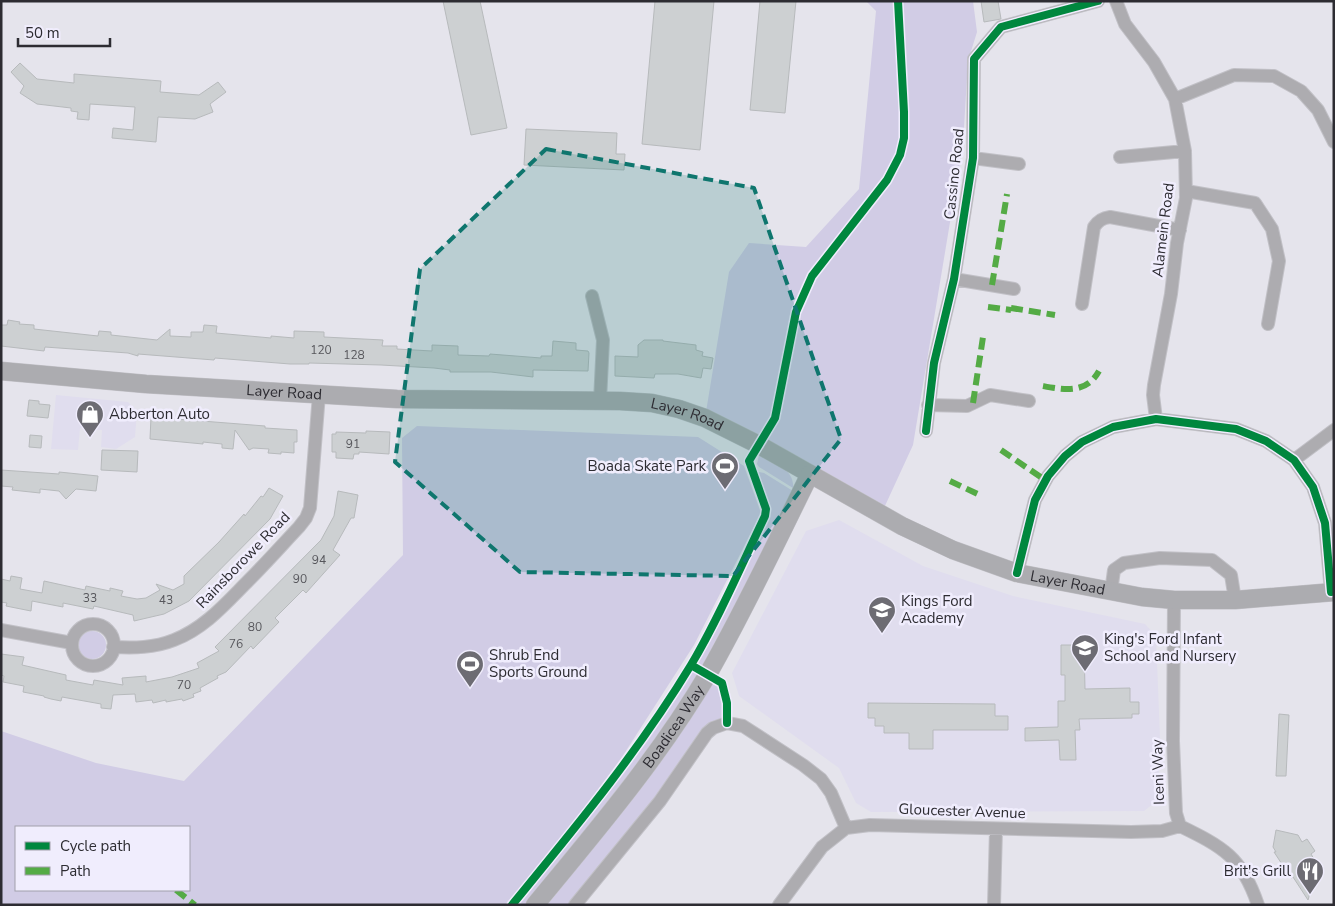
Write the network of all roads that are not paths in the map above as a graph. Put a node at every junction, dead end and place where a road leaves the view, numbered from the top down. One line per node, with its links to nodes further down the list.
1 (1098, 1): 7 (street, Cassino Road)
2 (1116, 1): 3 (street, Alamein Road)
3 (1175, 100): 4 (street); 5 (street, Alamein Road)
4 (1334, 142)
5 (1186, 151): 6 (street); 9 (street, Alamein Road)
6 (1120, 157)
7 (973, 158): 8 (street); 11 (street, Cassino Road)
8 (1019, 164)
9 (1186, 191): 10 (street, Alamein Road); 15 (street)
10 (1180, 230): 14 (street); 21 (street, Alamein Road)
11 (954, 279): 12 (street); 20 (street, Cassino Road)
12 (1014, 289)
13 (592, 296): 18 (street)
14 (1082, 304)
15 (1268, 324)
16 (1, 371): 17 (main road, Layer Road)
17 (319, 394): 18 (main road, Layer Road); 33 (street, Rainsborowe Road)
18 (600, 401): 25 (main road, Layer Road)
19 (1029, 401): 20 (street)
20 (928, 405): 23 (street, Cassino Road)
21 (1156, 419): 24 (street); 26 (street)
22 (1334, 430): 24 (street)
23 (926, 431)
24 (1294, 460): 28 (street)
25 (810, 474): 26 (main road, Layer Road); 37 (main road, Boadicea Way)
26 (1017, 573): 27 (main road, Layer Road)
27 (1111, 592): 29 (main road, Layer Road); 30 (street)
28 (1332, 592): 30 (main road, Layer Road)
29 (1174, 600): 30 (main road, Layer Road); 34 (street, Iceni Way)
30 (1235, 600)
31 (1, 630): 32 (street)
32 (72, 643): 33 (street); 33 (street)
33 (114, 647)
34 (1180, 826): 36 (street, Gloucester Avenue); 41 (street)
35 (846, 828): 36 (street, Gloucester Avenue); 38 (street); 39 (street)
36 (996, 830): 40 (street)
37 (535, 905)
38 (575, 905)
39 (779, 905)
40 (994, 905)
41 (1258, 905)

